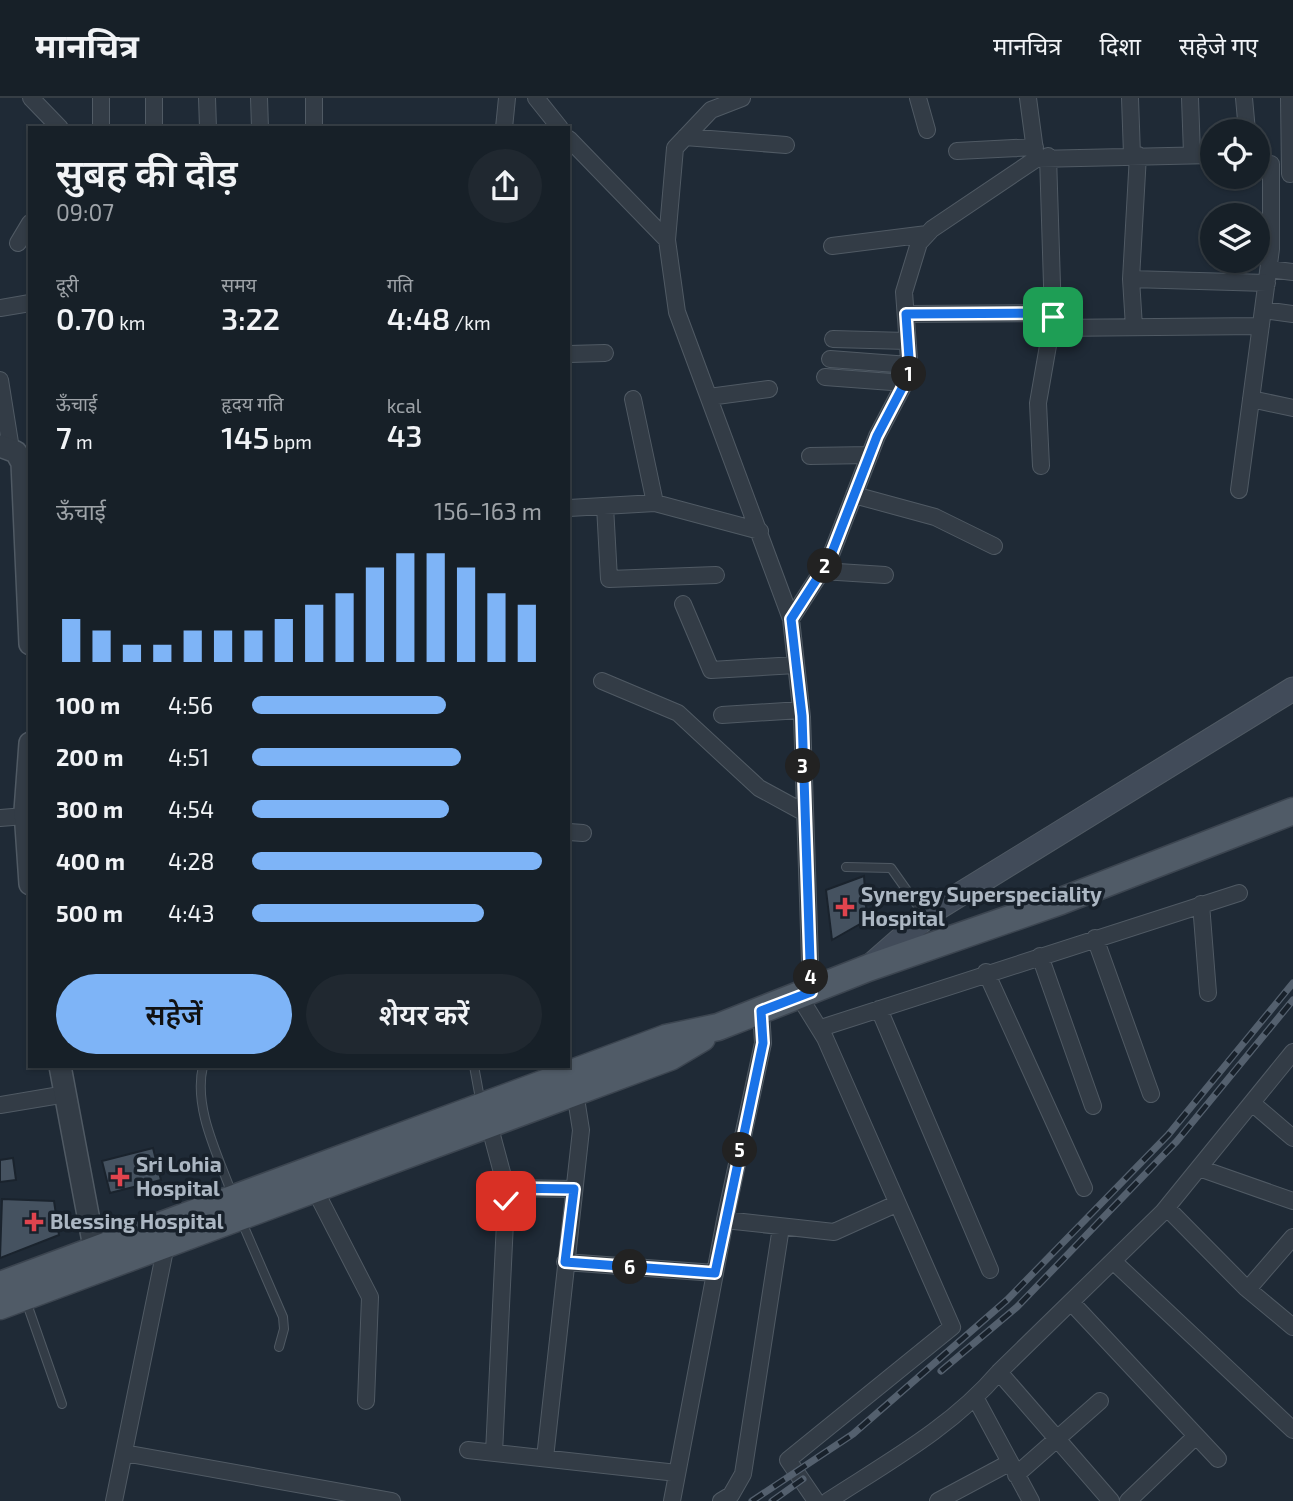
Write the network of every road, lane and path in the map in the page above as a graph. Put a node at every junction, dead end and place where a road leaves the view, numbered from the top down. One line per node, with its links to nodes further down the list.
1 (31, 98): 17 (street)
2 (101, 98): 18 (street)
3 (154, 98): 19 (street)
4 (207, 98): 20 (street)
5 (259, 98): 21 (street)
6 (314, 98): 22 (street)
7 (507, 98): 23 (street)
8 (536, 98): 24 (street)
9 (918, 98): 25 (street)
10 (1028, 98): 30 (street)
11 (1130, 98): 33 (street)
12 (1190, 98): 31 (street)
13 (1244, 98): 16 (street)
14 (1289, 98): 35 (street)
15 (737, 99): 26 (street)
16 (1246, 119)
17 (58, 126)
18 (101, 126)
19 (154, 126)
20 (208, 126)
21 (260, 126)
22 (314, 126)
23 (504, 126)
24 (558, 126)
25 (927, 130)
26 (685, 136): 28 (street); 39 (street)
27 (570, 140): 39 (street)
28 (786, 145)
29 (957, 150): 30 (street)
30 (1040, 154): 33 (street); 38 (street); 50 (street)
31 (1192, 154): 32 (street); 33 (street)
32 (1200, 154)
33 (1135, 155): 44 (street)
34 (1270, 165): 35 (street)
35 (1291, 174)
36 (1265, 189): 43 (street)
37 (28, 226): 40 (street)
38 (927, 234): 41 (street); 47 (street)
39 (667, 240): 62 (street)
40 (18, 243)
41 (832, 246)
42 (1293, 272): 43 (street)
43 (1268, 276): 44 (street); 49 (street)
44 (1132, 279): 51 (street)
45 (28, 303): 46 (street)
46 (0, 308)
47 (906, 314): 50 (street); 53 (street)
48 (1293, 314): 49 (street)
49 (1262, 318): 51 (street); 64 (street)
50 (1053, 321): 51 (street); 69 (street)
51 (1134, 327)
52 (833, 339): 53 (street)
53 (907, 341): 57 (street)
54 (605, 353): 55 (street)
55 (570, 354)
56 (830, 359): 57 (street)
57 (909, 365): 60 (street)
58 (825, 377): 60 (street)
59 (0, 380): 66 (street)
60 (905, 383): 67 (street)
61 (769, 389): 62 (street)
62 (709, 397): 75 (street)
63 (633, 399): 72 (street)
64 (1251, 399): 65 (street); 70 (street)
65 (1293, 408)
66 (5, 448): 80 (street)
67 (870, 455): 68 (street); 71 (street)
68 (810, 456)
69 (1041, 466)
70 (1239, 491)
71 (854, 495): 76 (street); 77 (street)
72 (654, 503): 73 (street); 75 (street)
73 (605, 506): 74 (street); 78 (street)
74 (570, 508)
75 (760, 531): 82 (street)
76 (994, 546)
77 (822, 571): 79 (street); 82 (street)
78 (716, 575)
79 (885, 575)
80 (28, 599)
81 (683, 604): 83 (street)
82 (791, 619): 83 (street)
83 (796, 665): 86 (street)
84 (602, 681): 91 (street)
85 (1293, 689): 97 (main road)
86 (801, 710): 87 (street); 91 (street)
87 (722, 715)
88 (28, 790): 90 (street)
89 (1293, 811): 100 (main road)
90 (27, 813): 92 (street); 93 (street)
91 (805, 813): 103 (street)
92 (0, 818)
93 (28, 837)
94 (846, 867): 97 (lane)
95 (1240, 892): 96 (street)
96 (1202, 904): 98 (street); 102 (street)
97 (925, 916): 100 (main road)
98 (1095, 938): 99 (street); 114 (street)
99 (1040, 956): 101 (street); 117 (street)
100 (868, 968): 103 (main road)
101 (986, 972): 104 (street); 122 (street)
102 (1208, 993)
103 (805, 994): 105 (main road); 107 (street)
104 (879, 1009): 107 (street); 136 (street)
105 (761, 1011): 106 (main road); 129 (street)
106 (718, 1027): 112 (main road); 118 (main road)
107 (821, 1028): 126 (street)
108 (1293, 1053): 115 (street)
109 (60, 1068): 113 (street)
110 (203, 1068): 128 (lane)
111 (474, 1068): 118 (lane)
112 (575, 1092): 118 (main road); 123 (street)
113 (66, 1094): 116 (street); 133 (street)
114 (1151, 1094)
115 (1252, 1103): 119 (street); 120 (street)
116 (0, 1105)
117 (1093, 1106)
118 (485, 1116): 121 (street); 124 (main road); 128 (main road)
119 (1293, 1138)
120 (1199, 1168): 125 (street); 127 (street)
121 (505, 1188): 123 (street); 154 (street)
122 (1084, 1188)
123 (574, 1189): 135 (street)
124 (315, 1190): 128 (main road); 146 (street)
125 (1293, 1201)
126 (895, 1204): 130 (street); 163 (street)
127 (1167, 1208): 134 (street); 139 (street)
128 (237, 1209): 132 (main road); 133 (main road); 143 (lane)
129 (725, 1220): 130 (street); 137 (street)
130 (781, 1227): 162 (street)
131 (1293, 1237): 139 (street)
132 (166, 1245): 133 (main road); 153 (street)
133 (97, 1261): 138 (main road); 140 (main road)
134 (1113, 1261): 141 (street); 149 (street)
135 (565, 1262): 137 (street); 155 (street)
136 (990, 1270)
137 (715, 1273): 158 (street)
138 (0, 1285)
139 (1248, 1289): 142 (street)
140 (12, 1301): 148 (lane)
141 (1071, 1302): 144 (street); 150 (street)
142 (1293, 1327)
143 (279, 1347)
144 (999, 1373): 145 (street); 151 (street)
145 (976, 1399): 157 (street); 164 (street)
146 (366, 1401)
147 (1100, 1401): 151 (street)
148 (62, 1404)
149 (1293, 1430)
150 (1196, 1436): 156 (street); 168 (street)
151 (1057, 1438): 157 (street); 167 (street)
152 (468, 1450): 154 (street)
153 (124, 1453): 159 (street); 160 (street)
154 (494, 1453): 155 (street)
155 (545, 1458): 158 (street)
156 (1218, 1459)
157 (1012, 1469): 165 (street); 166 (street)
158 (677, 1473): 161 (street)
159 (114, 1501)
160 (392, 1501)
161 (672, 1501)
162 (721, 1501)
163 (816, 1501)
164 (828, 1501)
165 (938, 1501)
166 (1031, 1501)
167 (1111, 1501)
168 (1128, 1501)

